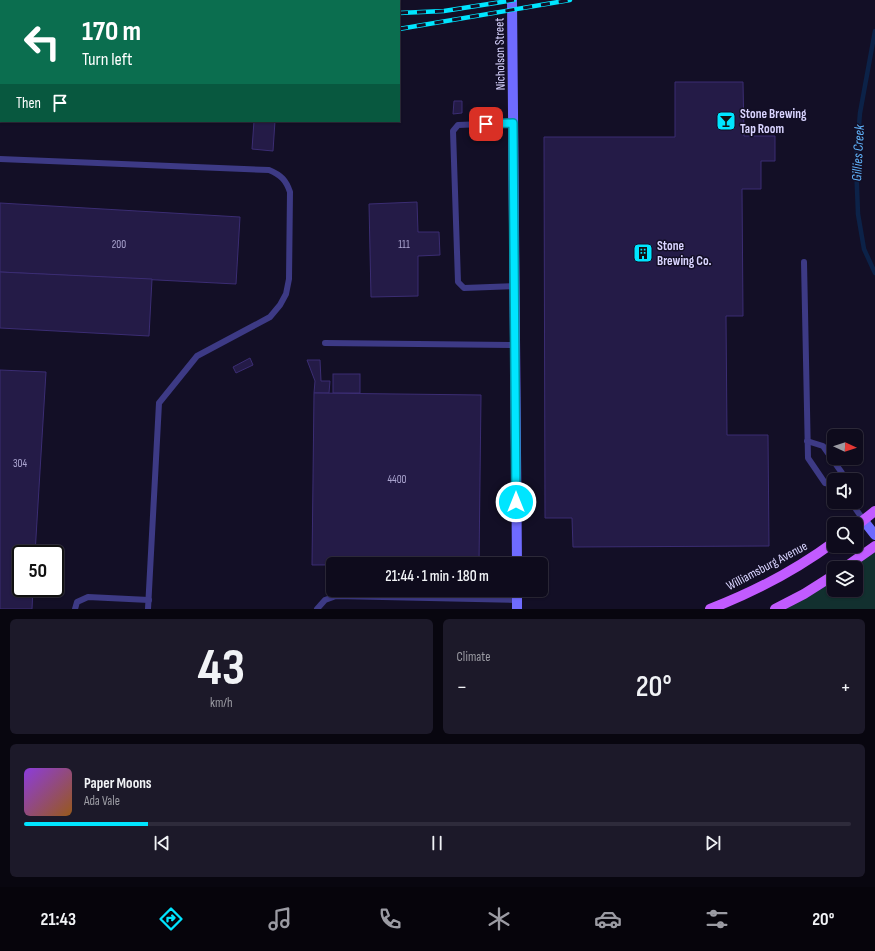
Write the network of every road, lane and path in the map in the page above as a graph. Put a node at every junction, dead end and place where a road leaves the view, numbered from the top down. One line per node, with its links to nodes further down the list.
1 (512, 0): 2 (main road, Nicholson Street)
2 (513, 123): 5 (main road, Nicholson Street); 5 (lane)
3 (0, 159): 20 (lane)
4 (804, 262): 8 (lane)
5 (514, 286): 7 (main road, Nicholson Street)
6 (325, 343): 7 (lane)
7 (515, 345): 17 (main road, Nicholson Street)
8 (807, 440): 9 (lane); 10 (lane)
9 (842, 473)
10 (827, 483)
11 (875, 511): 12 (main road)
12 (863, 521)
13 (863, 525): 14 (main road)
14 (875, 535)
15 (875, 546): 18 (main road)
16 (827, 547): 25 (main road, Williamsburg Avenue)
17 (517, 557)
18 (854, 561)
19 (827, 579): 26 (main road)
20 (148, 600): 22 (lane); 23 (lane)
21 (517, 600): 24 (lane)
22 (75, 609)
23 (148, 609)
24 (317, 609)
25 (710, 609)
26 (775, 609)

